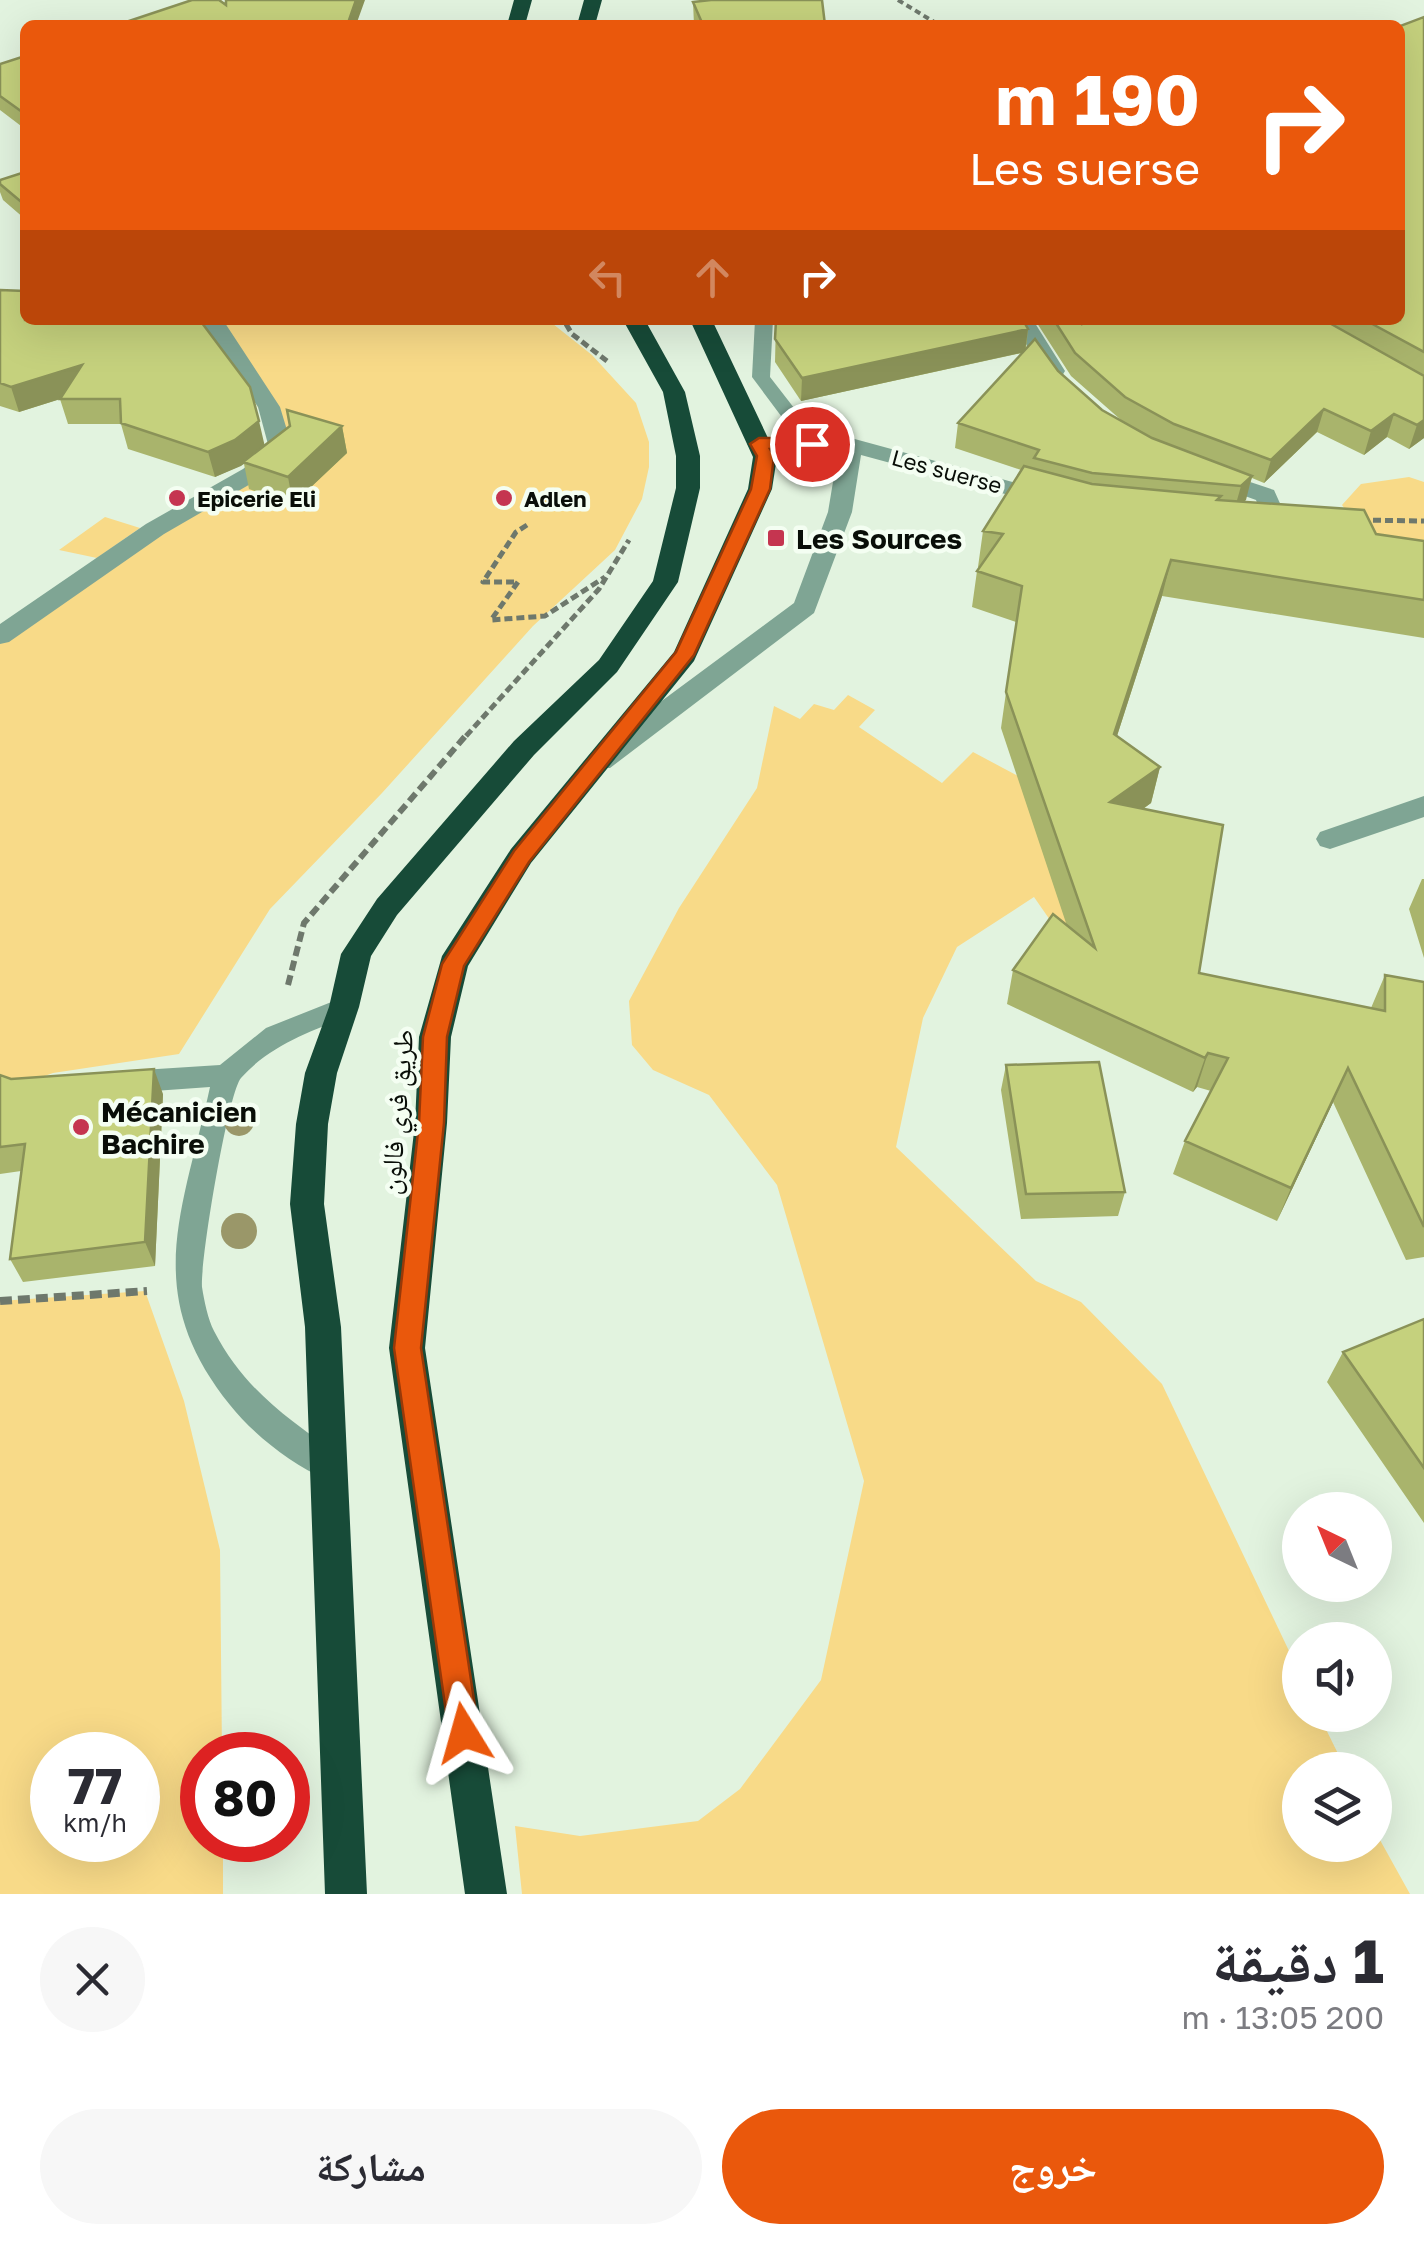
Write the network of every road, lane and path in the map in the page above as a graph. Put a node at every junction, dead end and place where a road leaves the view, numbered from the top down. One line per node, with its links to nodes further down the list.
1 (898, 0): 2 (path)
2 (931, 20)
3 (215, 325): 22 (street)
4 (567, 325): 9 (path)
5 (637, 325): 26 (highway)
6 (702, 325): 11 (highway, طريق فري فالون)
7 (764, 325): 12 (lane)
8 (1025, 325): 10 (street)
9 (618, 370)
10 (1066, 390)
11 (759, 444): 12 (street, Les suerse); 23 (highway, طريق فري فالون)
12 (812, 444): 13 (street, Les suerse)
13 (851, 445): 15 (street, Les suerse); 23 (street)
14 (1194, 470): 18 (street)
15 (1068, 504)
16 (1350, 520): 17 (path)
17 (1424, 521)
18 (1225, 522)
19 (526, 525): 21 (path)
20 (633, 534): 21 (path)
21 (606, 576): 27 (path)
22 (0, 636)
23 (598, 763): 34 (highway, طريق فري فالون)
24 (1424, 806): 25 (street)
25 (1330, 839)
26 (344, 1008): 27 (lane); 32 (highway)
27 (275, 1035): 28 (lane)
28 (226, 1075): 29 (lane); 30 (lane)
29 (96, 1084)
30 (188, 1288): 31 (path); 32 (lane)
31 (0, 1301)
32 (326, 1464): 33 (highway)
33 (346, 1894)
34 (486, 1894)

